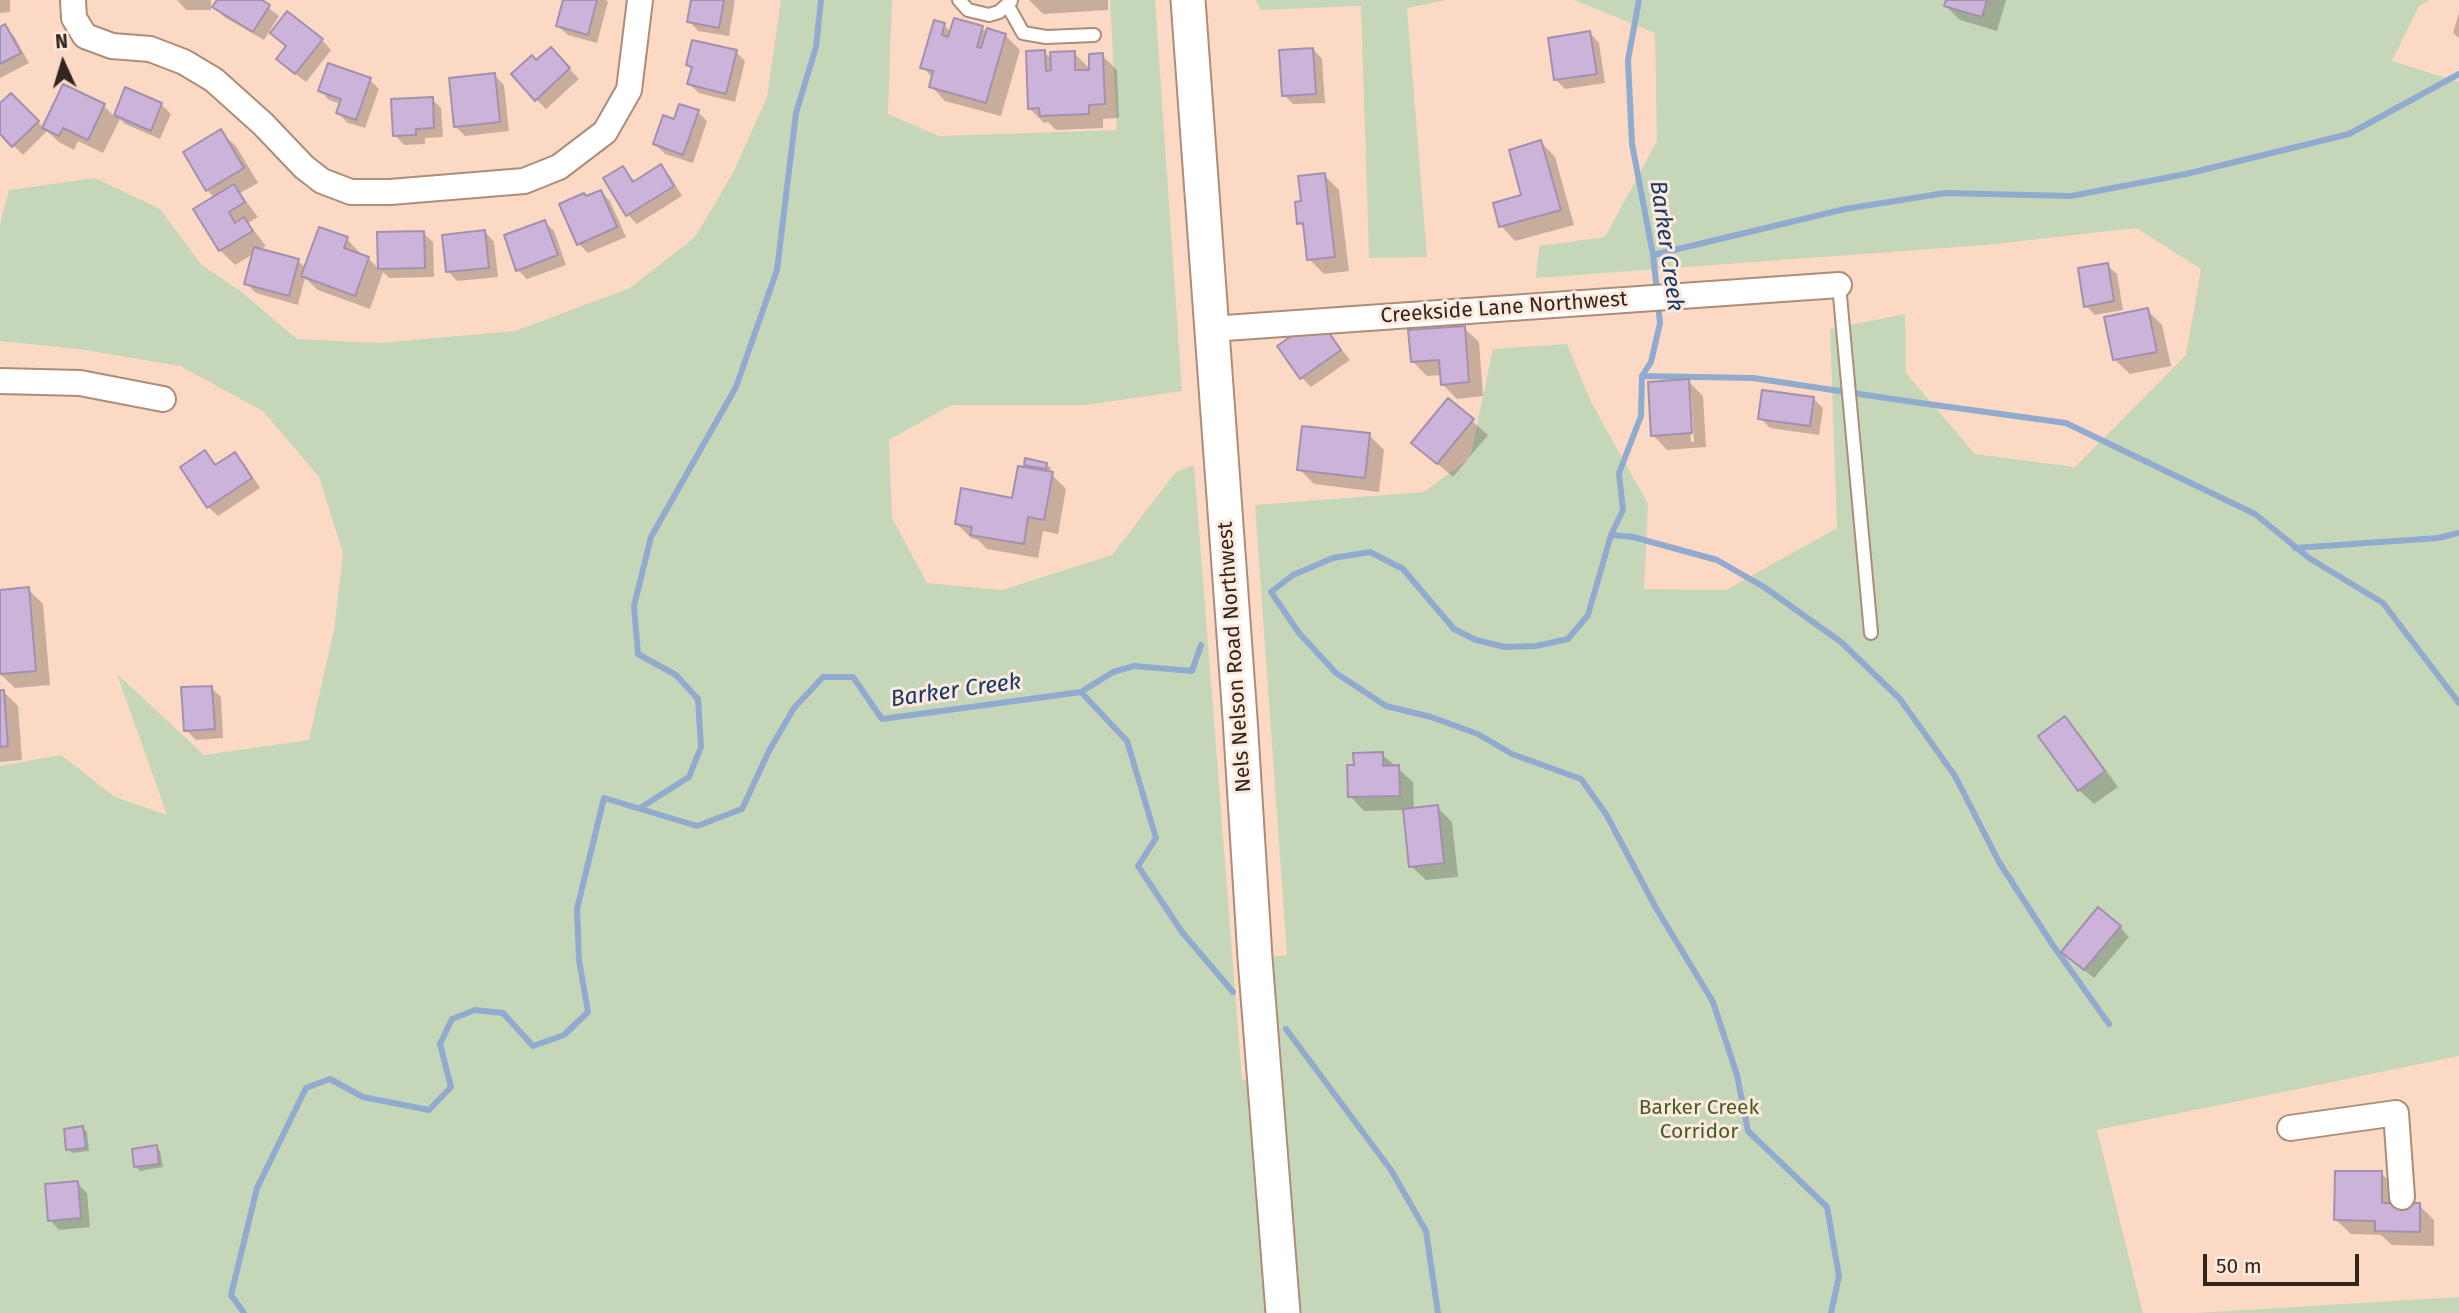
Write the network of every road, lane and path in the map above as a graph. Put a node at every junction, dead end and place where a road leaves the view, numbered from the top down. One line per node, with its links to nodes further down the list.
1 (73, 0): 2 (street)
2 (640, 0)
3 (959, 0): 5 (lane)
4 (1188, 0): 8 (street, Nels Nelson Road Northwest)
5 (1010, 3): 6 (lane)
6 (1094, 35)
7 (1839, 285): 8 (street, Creekside Lane Northwest); 11 (lane)
8 (1211, 329): 14 (street, Nels Nelson Road Northwest)
9 (0, 381): 10 (street)
10 (163, 399)
11 (1871, 633)
12 (2290, 1128): 13 (street)
13 (2402, 1197)
14 (1283, 1313)

